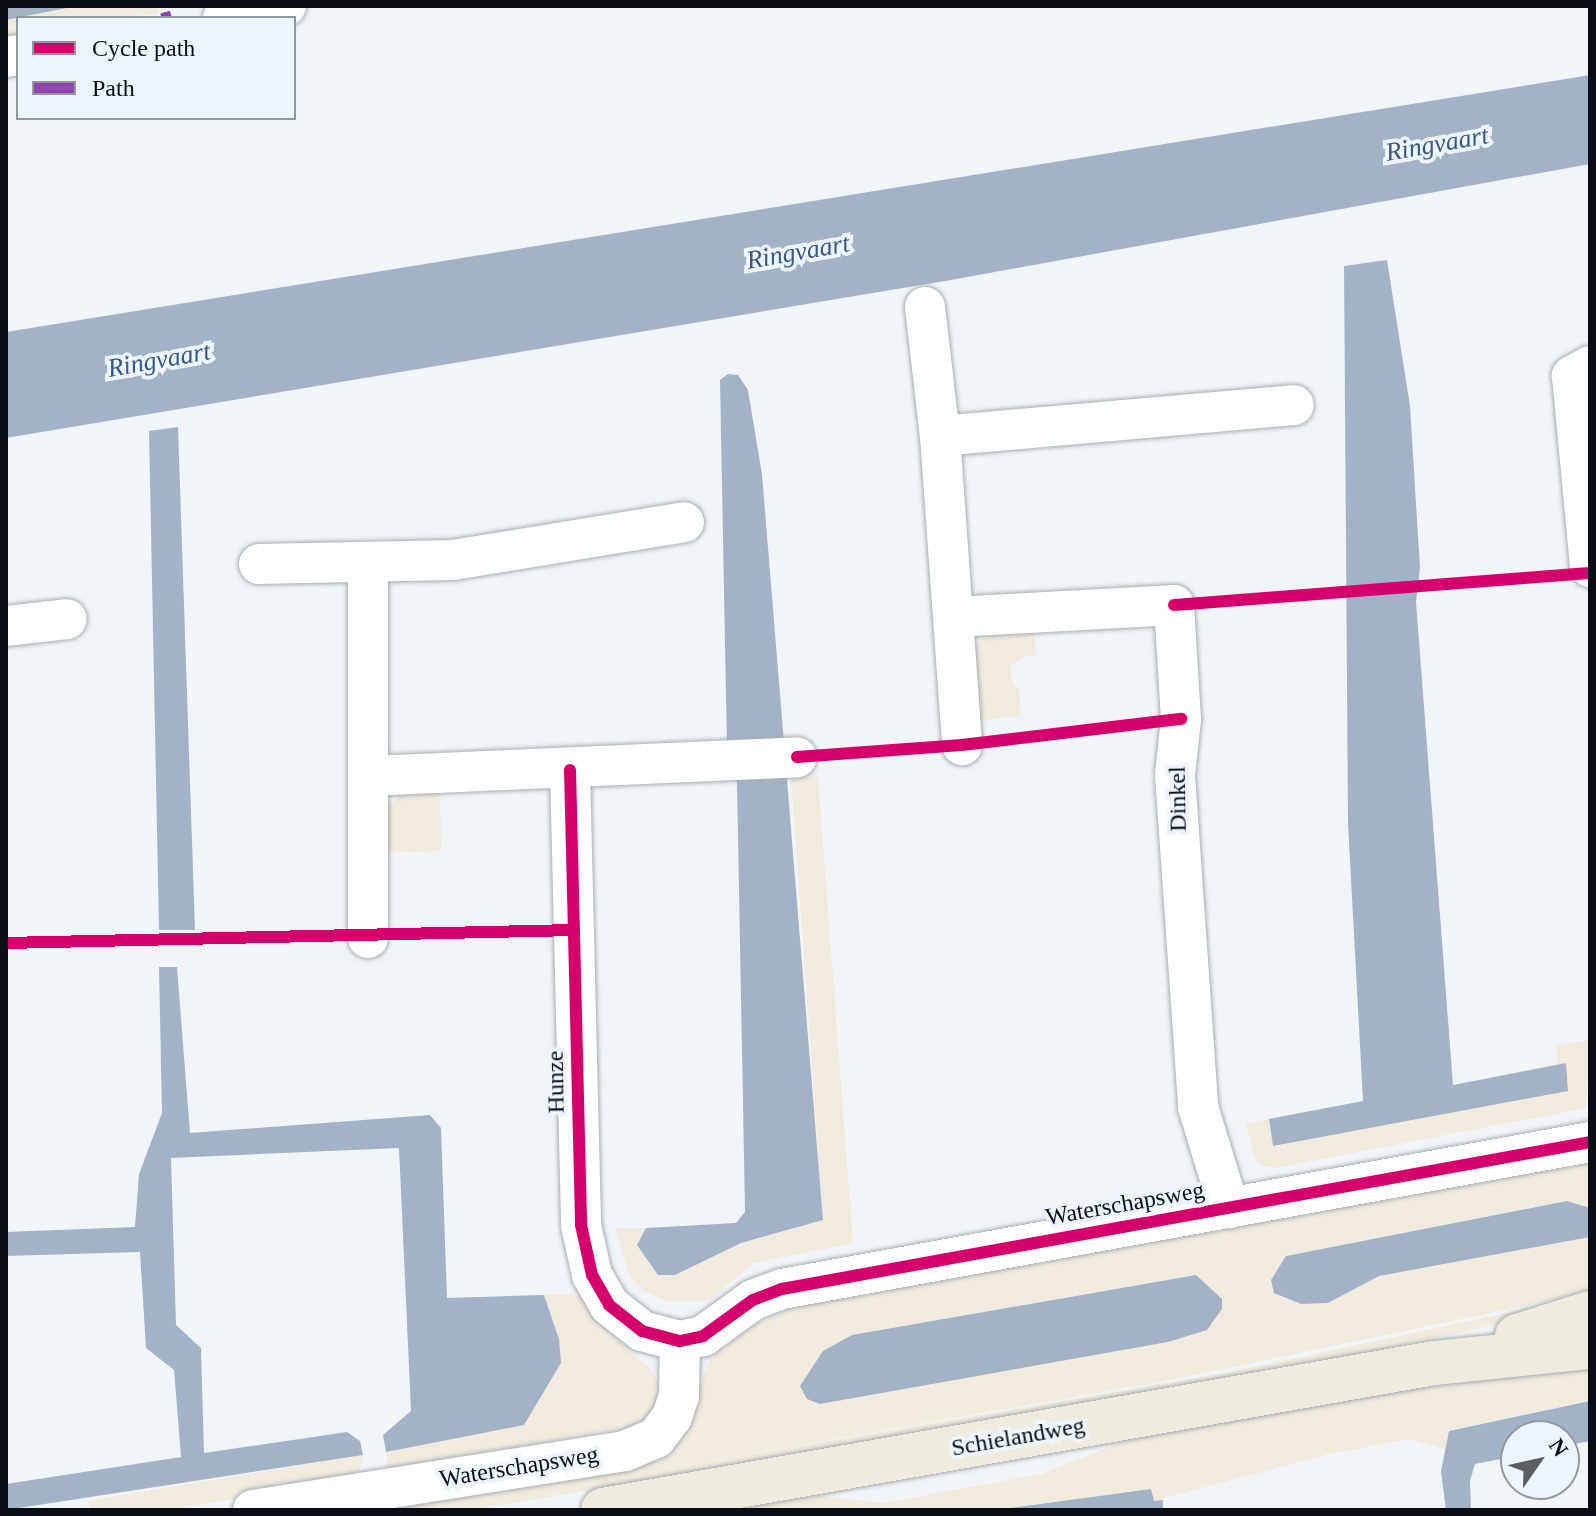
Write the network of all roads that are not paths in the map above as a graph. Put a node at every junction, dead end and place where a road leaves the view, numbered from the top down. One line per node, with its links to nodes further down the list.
1 (286, 6): 2 (street)
2 (234, 16)
3 (925, 307): 6 (street)
4 (1590, 366): 10 (street)
5 (1294, 405): 6 (street)
6 (940, 436): 11 (street)
7 (684, 522): 8 (street)
8 (368, 562): 9 (street); 17 (street)
9 (259, 564)
10 (1590, 567)
11 (955, 617): 14 (street); 20 (street, Dinkel)
12 (67, 619): 13 (street)
13 (6, 626)
14 (962, 745)
15 (797, 757): 16 (street)
16 (570, 770): 17 (street); 22 (street, Hunze)
17 (369, 776): 18 (street)
18 (368, 938)
19 (1590, 1142): 20 (street, Waterschapsweg)
20 (1229, 1208): 22 (street, Waterschapsweg)
21 (1590, 1313): 24 (main road, Schielandweg)
22 (680, 1341): 25 (street, Waterschapsweg)
23 (1590, 1347): 24 (main road, Schielandweg)
24 (1434, 1363): 26 (main road, Schielandweg)
25 (253, 1510)
26 (603, 1510)

